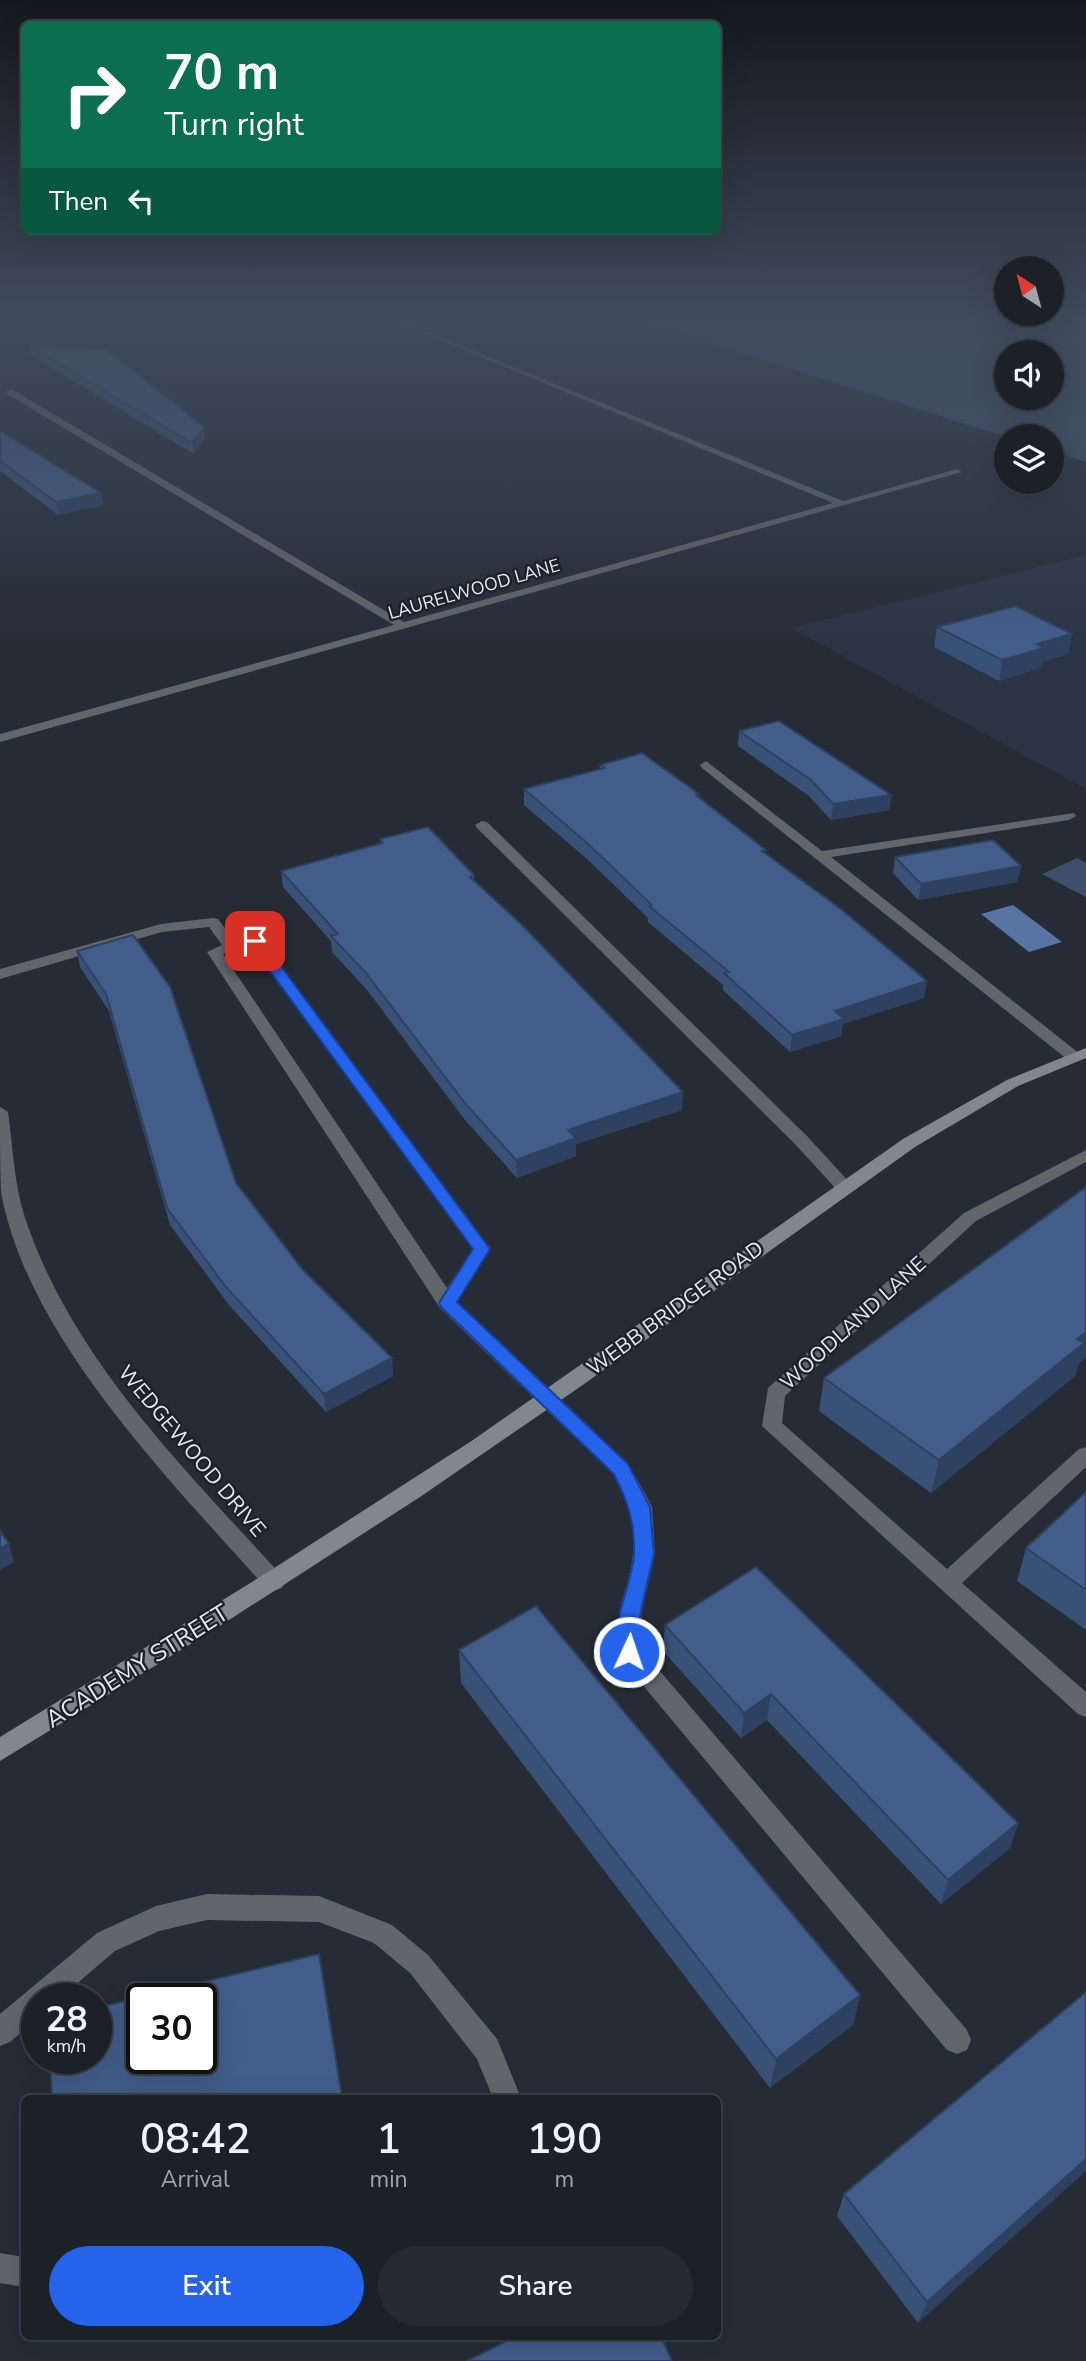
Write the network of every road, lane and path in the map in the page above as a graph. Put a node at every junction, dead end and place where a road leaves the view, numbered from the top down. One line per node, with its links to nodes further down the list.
1 (76, 431): 5 (street)
2 (665, 431): 4 (street)
3 (957, 472): 4 (street, LAURELWOOD LANE)
4 (843, 504): 5 (street, LAURELWOOD LANE)
5 (403, 626): 6 (street, LAURELWOOD LANE)
6 (0, 738)
7 (706, 765): 10 (street)
8 (1069, 816): 10 (street)
9 (482, 825): 16 (street)
10 (820, 855): 13 (street)
11 (232, 947): 12 (street); 17 (street); 17 (street)
12 (0, 974)
13 (1080, 1055): 16 (street, WEBB BRIDGE ROAD)
14 (0, 1112): 20 (street, WEDGEWOOD DRIVE)
15 (1086, 1155): 21 (street, WOODLAND LANE)
16 (844, 1187): 18 (street, WEBB BRIDGE ROAD)
17 (447, 1303): 18 (street)
18 (548, 1399): 20 (street, WEBB BRIDGE ROAD); 27 (street)
19 (1086, 1455): 21 (street)
20 (274, 1582): 23 (street, ACADEMY STREET)
21 (948, 1583): 22 (street, WOODLAND LANE)
22 (1086, 1707)
23 (0, 1750)
24 (58, 1983): 28 (street)
25 (21, 2014): 26 (street)
26 (0, 2032)
27 (957, 2040)
28 (506, 2095)
29 (0, 2268): 30 (street)
30 (21, 2272)

